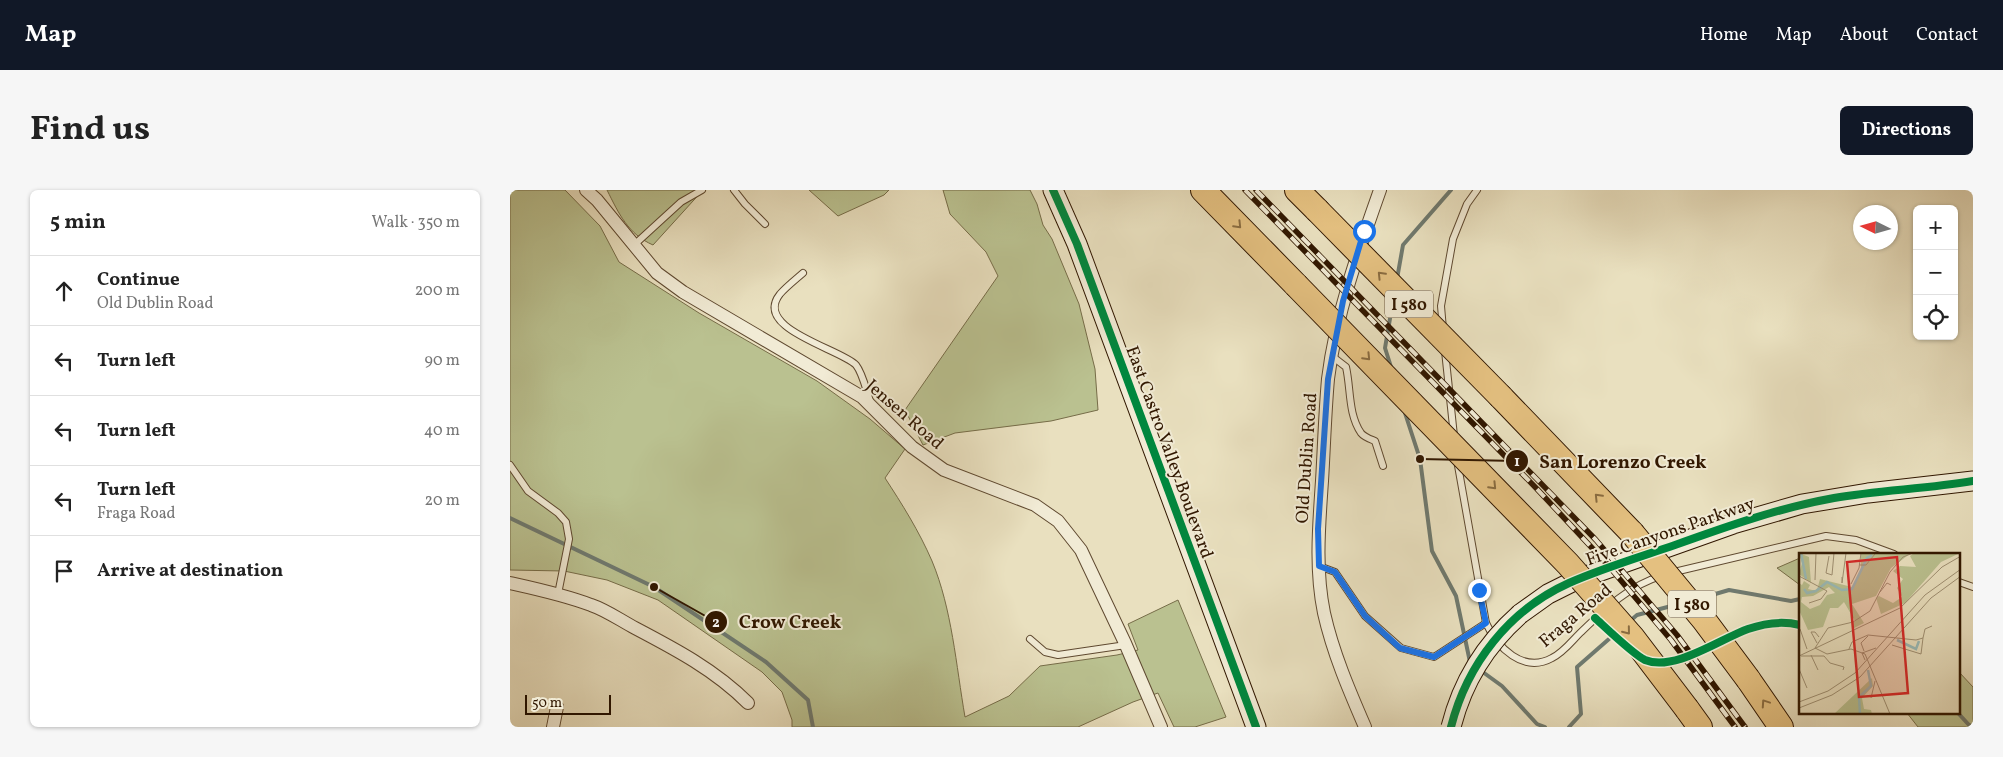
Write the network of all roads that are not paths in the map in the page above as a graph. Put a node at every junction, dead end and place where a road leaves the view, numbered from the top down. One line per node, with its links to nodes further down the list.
1 (586, 190): 10 (street, Jensen Road)
2 (702, 190): 10 (lane)
3 (734, 190): 9 (lane)
4 (1053, 190): 31 (main road, East Castro Valley Boulevard)
5 (1203, 190): 28 (highway, one-way to 28, bridge)
6 (1297, 190): 34 (highway, I 580, one-way to 6, bridge)
7 (1380, 190): 12 (street, Old Dublin Road)
8 (1478, 190): 23 (lane, Fraga Road)
9 (765, 224)
10 (634, 246): 13 (street, Jensen Road)
11 (803, 273): 13 (lane)
12 (1333, 357): 15 (lane); 18 (street, Old Dublin Road)
13 (872, 407): 25 (street, Jensen Road)
14 (510, 465): 22 (lane)
15 (1383, 466)
16 (1973, 481): 33 (main road, Five Canyons Parkway, bridge)
17 (1891, 553): 23 (lane, Fraga Road)
18 (1319, 566): 23 (lane); 32 (street, Old Dublin Road)
19 (1960, 582): 21 (lane)
20 (510, 583): 22 (street)
21 (1973, 587)
22 (558, 594): 26 (street)
23 (1486, 623)
24 (1030, 639): 25 (lane)
25 (1126, 645): 30 (street, Jensen Road)
26 (748, 704)
27 (558, 707): 29 (street)
28 (1693, 718)
29 (553, 727)
30 (1161, 727)
31 (1256, 727)
32 (1365, 727)
33 (1451, 727)
34 (1781, 727)

